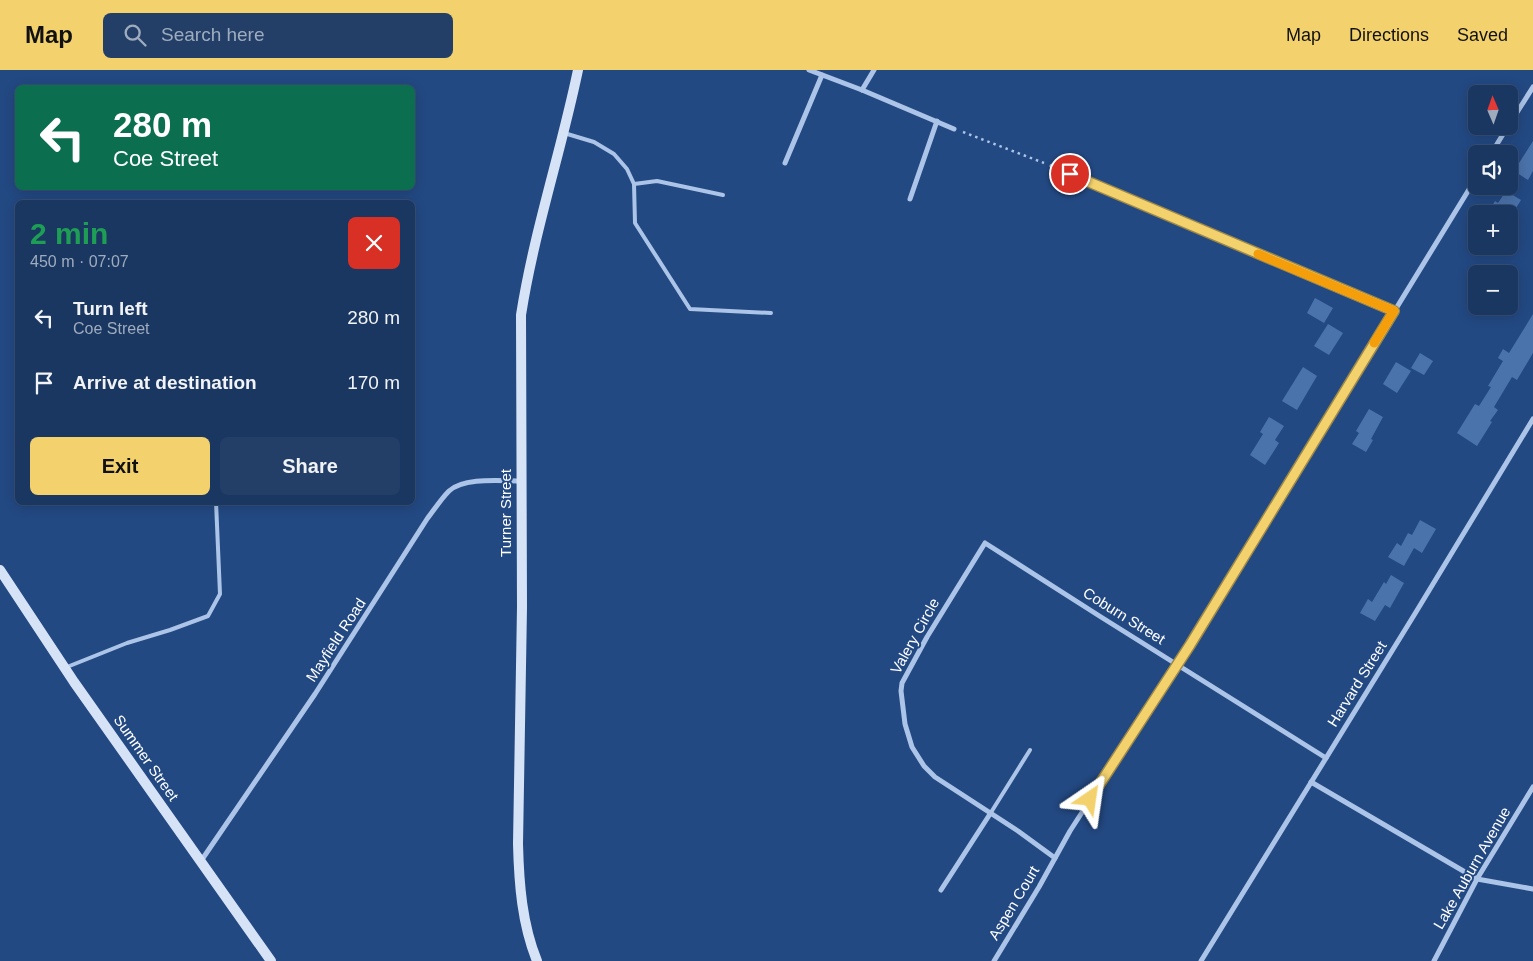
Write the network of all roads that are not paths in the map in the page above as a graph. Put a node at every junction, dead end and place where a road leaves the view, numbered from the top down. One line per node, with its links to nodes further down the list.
1 (578, 70): 10 (main road, Turner Street)
2 (809, 70): 4 (street)
3 (874, 70): 6 (street)
4 (822, 75): 6 (street); 11 (street)
5 (1533, 87): 7 (street)
6 (862, 90): 8 (street)
7 (1518, 110)
8 (937, 122): 9 (street); 16 (street)
9 (954, 129)
10 (564, 133): 13 (lane); 20 (main road, Turner Street)
11 (785, 163)
12 (1052, 166): 17 (street)
13 (634, 184): 15 (lane); 18 (lane)
14 (1468, 191): 17 (street, Aspen Court)
15 (723, 195)
16 (910, 199)
17 (1394, 311): 24 (street, Aspen Court)
18 (771, 314)
19 (1533, 419): 27 (street, Harvard Street)
20 (521, 481): 32 (street, Mayfield Road); 37 (main road, Turner Street)
21 (216, 505): 25 (lane)
22 (985, 543): 24 (street, Coburn Street); 30 (street, Valery Circle)
23 (0, 570): 25 (main road, Summer Street)
24 (1177, 664): 27 (street, Coburn Street); 31 (street, Aspen Court)
25 (64, 667): 32 (main road, Summer Street)
26 (1030, 750): 30 (lane)
27 (1326, 758): 28 (street, Harvard Street)
28 (1311, 782): 33 (street); 39 (street, Harvard Street)
29 (1533, 787): 33 (street, Lake Auburn Avenue)
30 (990, 814): 31 (street, Valery Circle); 35 (street)
31 (1055, 858): 38 (street, Aspen Court)
32 (200, 862): 36 (main road, Summer Street)
33 (1477, 880): 34 (street); 40 (street, Lake Auburn Avenue)
34 (1533, 889)
35 (941, 890)
36 (271, 961)
37 (537, 961)
38 (994, 961)
39 (1201, 961)
40 (1434, 961)

